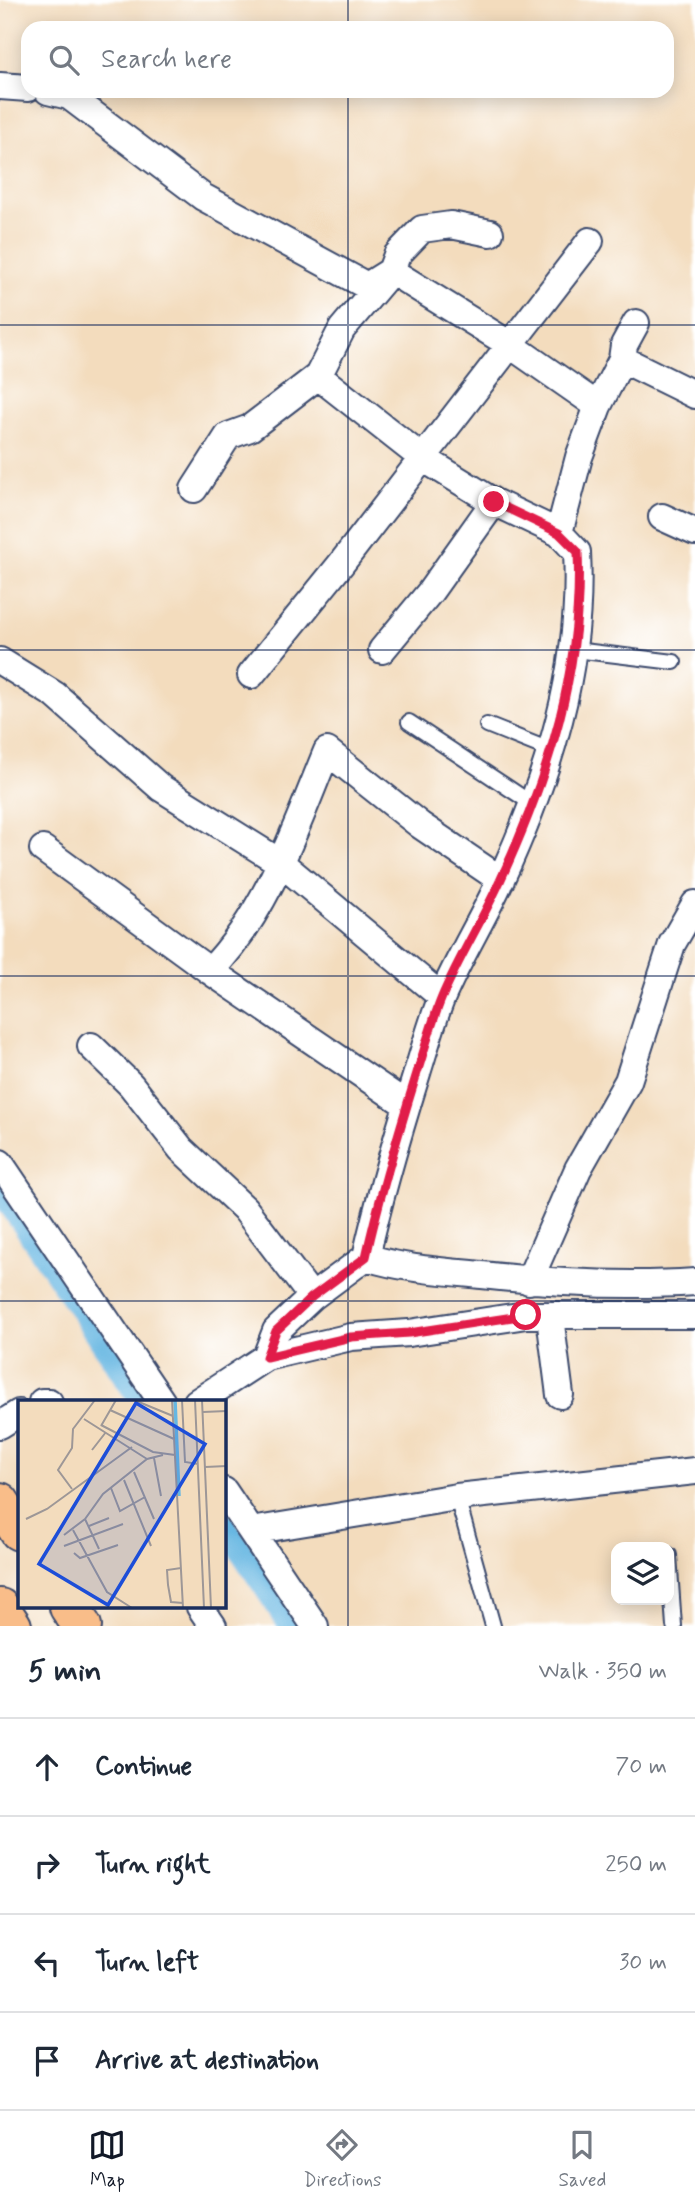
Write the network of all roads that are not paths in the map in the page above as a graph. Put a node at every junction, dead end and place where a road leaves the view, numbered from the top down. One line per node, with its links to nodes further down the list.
1 (0, 86): 2 (street)
2 (21, 88)
3 (72, 98): 6 (street)
4 (490, 233): 6 (street)
5 (590, 241): 8 (street)
6 (391, 271): 8 (street); 10 (street)
7 (636, 323): 9 (street)
8 (509, 344): 12 (street); 13 (street)
9 (622, 359): 11 (street); 12 (street)
10 (318, 376): 13 (street); 14 (street)
11 (695, 395)
12 (598, 406): 18 (street)
13 (421, 457): 15 (street); 23 (street)
14 (194, 489)
15 (494, 502): 18 (street); 19 (street)
16 (662, 517): 17 (street)
17 (695, 532)
18 (559, 533): 20 (street)
19 (382, 650)
20 (575, 650): 22 (lane); 26 (street)
21 (0, 661): 29 (street)
22 (674, 662)
23 (251, 675)
24 (410, 722): 27 (lane)
25 (487, 725): 26 (lane)
26 (552, 751): 27 (street)
27 (534, 805): 30 (street)
28 (43, 849): 32 (street)
29 (281, 863): 30 (street); 32 (street); 33 (street)
30 (501, 880): 33 (street)
31 (695, 904): 38 (street)
32 (210, 971): 35 (street)
33 (442, 998): 35 (street)
34 (91, 1046): 40 (street)
35 (407, 1105): 37 (street)
36 (0, 1163): 45 (street)
37 (366, 1257): 38 (street); 40 (street)
38 (529, 1281): 39 (street)
39 (695, 1282)
40 (312, 1297): 43 (street)
41 (695, 1315): 42 (street)
42 (550, 1317): 43 (street); 44 (street)
43 (266, 1357): 46 (street)
44 (560, 1395)
45 (161, 1400)
46 (200, 1400)
47 (18, 1414): 48 (street)
48 (0, 1425)
49 (695, 1471): 51 (street)
50 (226, 1494): 54 (street)
51 (457, 1497): 54 (street); 63 (lane)
52 (0, 1502): 53 (main road)
53 (18, 1529)
54 (251, 1531): 62 (street)
55 (673, 1605): 64 (lane)
56 (0, 1608): 59 (main road)
57 (70, 1608): 60 (main road)
58 (201, 1608): 61 (street)
59 (12, 1626)
60 (82, 1626)
61 (213, 1626)
62 (315, 1626)
63 (493, 1626)
64 (674, 1626)

